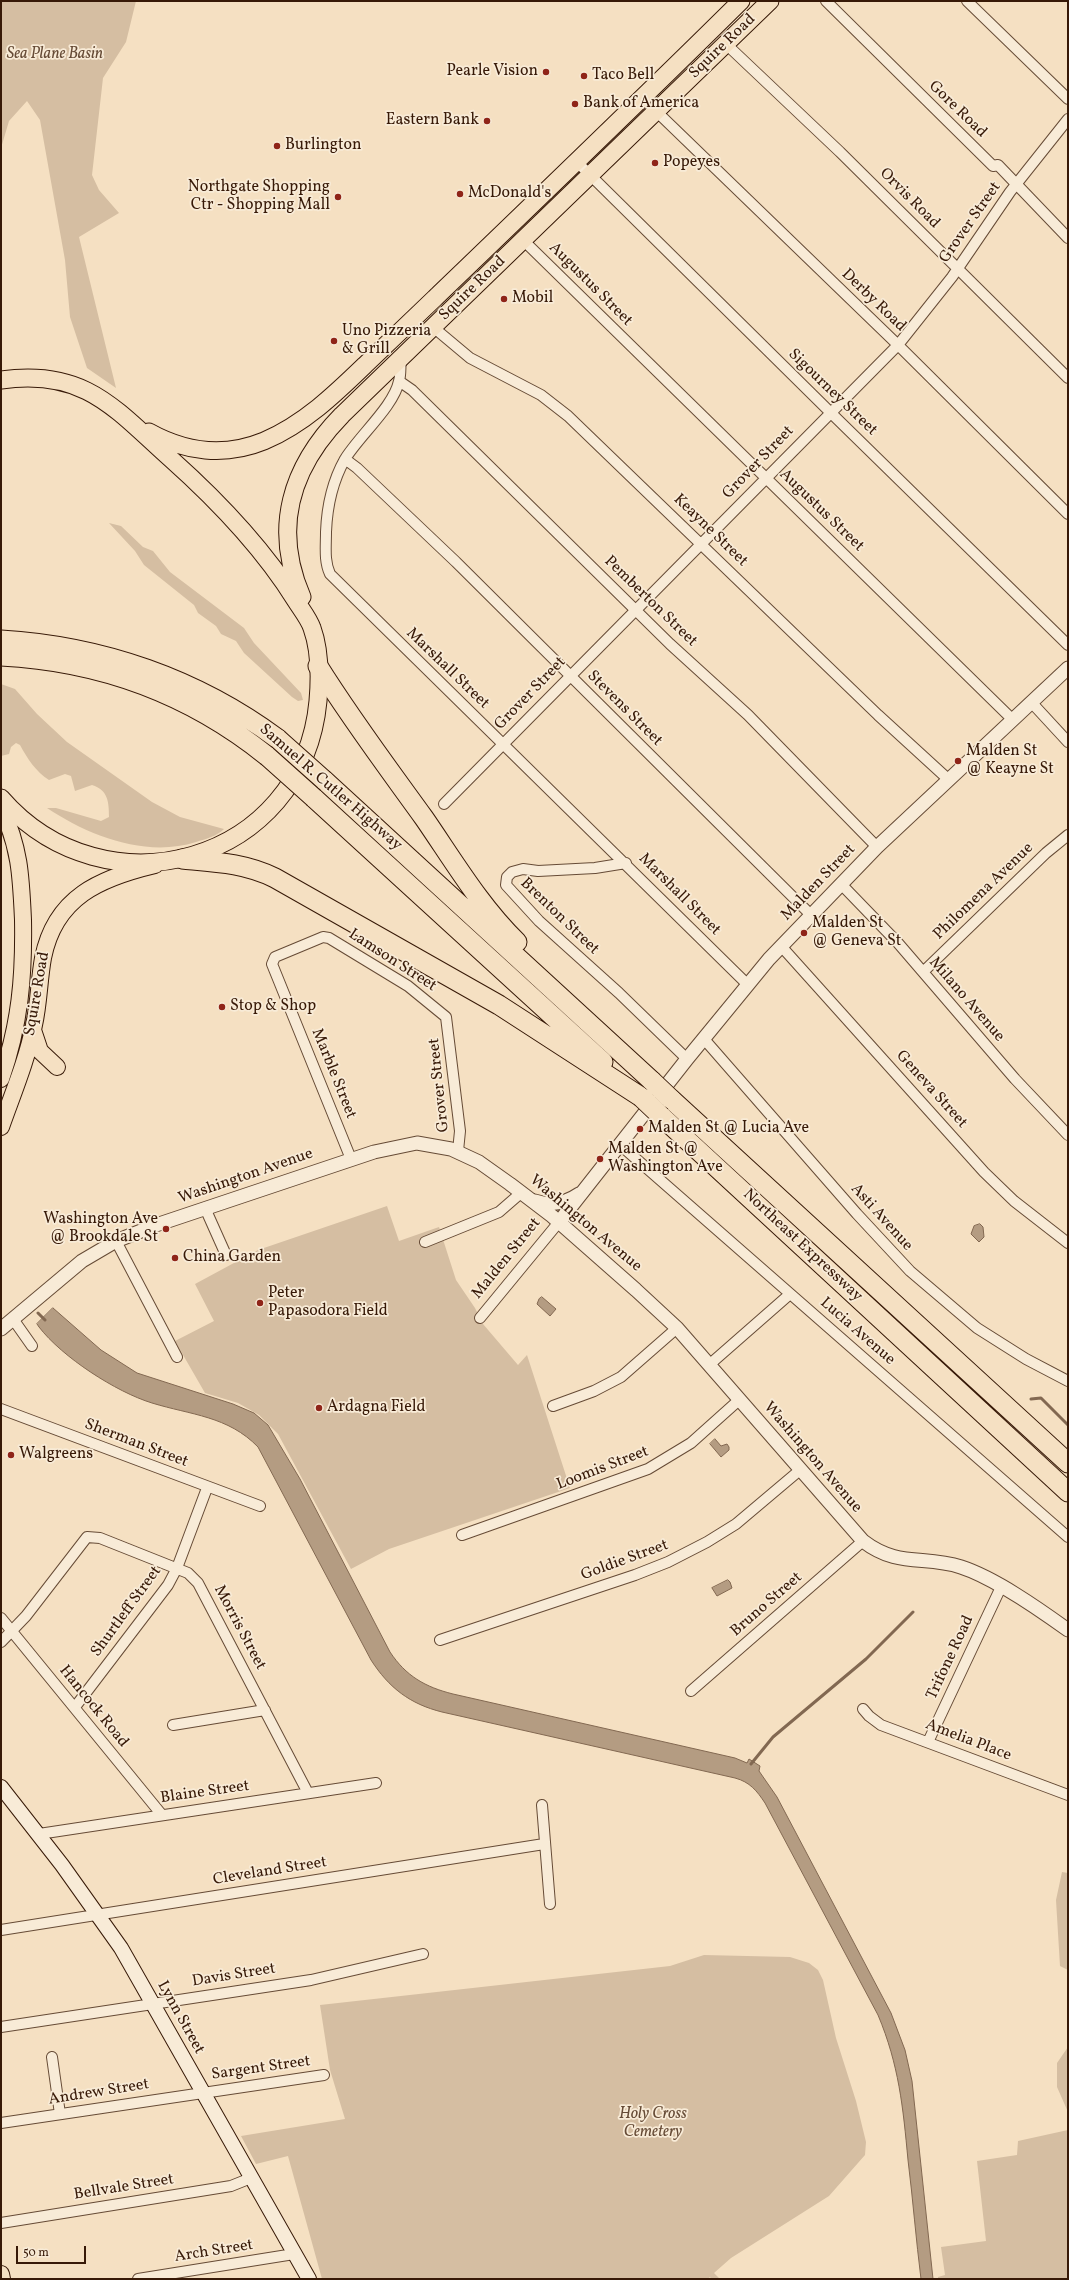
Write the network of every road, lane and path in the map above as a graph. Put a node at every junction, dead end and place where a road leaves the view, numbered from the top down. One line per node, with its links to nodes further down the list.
1 (741, 1): 9 (highway, Squire Road)
2 (770, 1): 5 (highway, Squire Road)
3 (826, 1): 11 (street, Gore Road)
4 (967, 1): 6 (street)
5 (726, 44): 7 (highway, Squire Road); 14 (street, Orvis Road)
6 (1068, 99)
7 (656, 111): 10 (highway, Squire Road); 16 (street, Derby Road)
8 (1068, 120): 11 (street, Grover Street)
9 (578, 162): 10 (street, Sigourney Street); 22 (highway, Squire Road)
10 (590, 175): 13 (highway, Squire Road); 21 (street, Sigourney Street)
11 (1016, 184): 12 (street, Gore Road); 14 (street, Grover Street)
12 (1068, 238)
13 (523, 240): 15 (highway, Squire Road); 24 (street, Augustus Street)
14 (958, 268): 16 (street, Grover Street); 18 (street, Orvis Road)
15 (433, 327): 17 (highway, Squire Road); 26 (street, Keayne Street)
16 (898, 345): 21 (street, Grover Street); 25 (street, Derby Road)
17 (401, 359): 20 (street, Marshall Street); 28 (highway, Squire Road)
18 (1068, 378)
19 (1, 380): 22 (highway)
20 (399, 381): 23 (street, Marshall Street); 27 (street, Pemberton Street)
21 (830, 412): 24 (street, Grover Street); 30 (street, Sigourney Street)
22 (126, 416): 28 (highway)
23 (345, 459): 34 (street, Stevens Street); 38 (street, Marshall Street)
24 (765, 478): 26 (street, Grover Street); 36 (street, Augustus Street)
25 (1068, 514)
26 (701, 543): 27 (street, Grover Street); 39 (street, Keayne Street)
27 (636, 610): 34 (street, Grover Street); 44 (street, Pemberton Street)
28 (312, 628): 32 (highway)
29 (1, 640): 53 (highway, Samuel R. Cutler Highway, bridge)
30 (1068, 644)
31 (1, 656): 54 (highway, Samuel R. Cutler Highway, bridge)
32 (318, 666): 45 (highway); 53 (highway)
33 (1068, 668): 35 (street, Malden Street)
34 (569, 676): 38 (street, Grover Street); 48 (street, Stevens Street)
35 (1032, 703): 36 (street, Malden Street); 37 (street)
36 (1014, 720): 39 (street, Malden Street)
37 (1068, 742)
38 (503, 744): 41 (street, Grover Street); 46 (street, Marshall Street)
39 (949, 780): 44 (street, Malden Street)
40 (1, 798): 45 (highway)
41 (444, 804)
42 (1, 808): 60 (main road, Squire Road)
43 (1068, 835): 51 (street, Philomena Avenue)
44 (877, 847): 47 (street, Malden Street)
45 (178, 859): 56 (main road, Squire Road); 61 (highway)
46 (626, 863): 52 (street, Marshall Street); 58 (street, Brenton Street)
47 (841, 884): 48 (street, Malden Street); 51 (street, Milano Avenue)
48 (811, 915): 49 (street, Malden Street)
49 (781, 946): 52 (street, Malden Street); 73 (street, Geneva Street)
50 (275, 957): 55 (street, Lamson Street); 66 (street, Marble Street)
51 (922, 972): 63 (street, Milano Avenue)
52 (747, 984): 57 (street, Malden Street)
53 (550, 988): 87 (highway, Northeast Expressway, bridge)
54 (535, 1000): 61 (highway, Northeast Expressway)
55 (446, 1017): 65 (street, Grover Street)
56 (33, 1030): 59 (main road); 62 (main road, Squire Road)
57 (704, 1039): 58 (street, Malden Street); 83 (street, Asti Avenue)
58 (687, 1059): 64 (street, Malden Street)
59 (57, 1067)
60 (1, 1079)
61 (640, 1097): 90 (highway, Northeast Expressway, bridge)
62 (1, 1127)
63 (1068, 1135)
64 (623, 1147): 67 (street, Malden Street); 75 (street, Lucia Avenue)
65 (458, 1151): 66 (street, Washington Avenue); 68 (street, Washington Avenue)
66 (351, 1159): 69 (street, Washington Avenue)
67 (582, 1192): 68 (street); 70 (street, Malden Street)
68 (527, 1196): 70 (street, Washington Avenue); 72 (street)
69 (205, 1208): 71 (street, Washington Avenue); 74 (street)
70 (559, 1222): 76 (street, Malden Street); 78 (street, Washington Avenue)
71 (116, 1241): 77 (street, Washington Avenue); 81 (street)
72 (425, 1242)
73 (1068, 1243)
74 (226, 1255)
75 (790, 1294): 82 (street); 93 (street, Lucia Avenue)
76 (480, 1318)
77 (13, 1319): 79 (street, Washington Avenue); 80 (street)
78 (676, 1328): 82 (street, Washington Avenue); 85 (street)
79 (1, 1329)
80 (32, 1346)
81 (177, 1357)
82 (709, 1365): 84 (street, Washington Avenue)
83 (1068, 1381)
84 (738, 1400): 88 (street, Washington Avenue); 92 (street, Loomis Street)
85 (553, 1406)
86 (1, 1408): 89 (street, Sherman Street)
87 (1068, 1462)
88 (800, 1470): 94 (street, Washington Avenue); 100 (street, Goldie Street)
89 (207, 1488): 91 (street, Sherman Street); 95 (street, Shurtleff Street)
90 (1068, 1492)
91 (260, 1506)
92 (462, 1535)
93 (1068, 1537)
94 (863, 1541): 96 (street, Washington Avenue); 102 (street, Bruno Street)
95 (177, 1568): 99 (street, Morris Street); 103 (street, Shurtleff Street); 105 (street, Morris Street)
96 (1001, 1587): 98 (street, Washington Avenue); 107 (street, Trifone Road)
97 (1, 1618): 99 (street, Hancock Road)
98 (1068, 1630)
99 (12, 1632): 101 (street); 103 (street, Hancock Road)
100 (440, 1640)
101 (1, 1642)
102 (691, 1691)
103 (75, 1707): 113 (street, Hancock Road)
104 (863, 1709): 107 (street, Amelia Place)
105 (265, 1710): 106 (street); 110 (street, Morris Street)
106 (173, 1724)
107 (928, 1742): 111 (street, Amelia Place)
108 (376, 1783): 110 (street, Blaine Street)
109 (1, 1787): 114 (main road, Lynn Street)
110 (308, 1793): 113 (street, Blaine Street)
111 (1068, 1795)
112 (542, 1805): 115 (street)
113 (162, 1815): 114 (street, Blaine Street)
114 (39, 1834): 117 (main road, Lynn Street)
115 (544, 1844): 116 (street); 117 (street, Cleveland Street)
116 (550, 1904)
117 (98, 1915): 118 (street, Cleveland Street); 120 (main road, Lynn Street)
118 (1, 1930)
119 (423, 1954): 120 (street, Davis Street)
120 (153, 2004): 121 (street, Davis Street); 124 (main road, Lynn Street)
121 (1, 2027)
122 (52, 2057): 125 (street)
123 (324, 2075): 124 (street, Sargent Street)
124 (202, 2092): 125 (street, Andrew Street); 127 (main road, Lynn Street)
125 (60, 2114): 126 (street, Andrew Street)
126 (1, 2123)
127 (251, 2178): 128 (street, Bellvale Street); 129 (main road, Lynn Street)
128 (1, 2223)
129 (294, 2254): 132 (street, Arch Street); 133 (main road, Lynn Street)
130 (1, 2274): 131 (main road)
131 (2, 2279)
132 (138, 2279)
133 (309, 2279)

